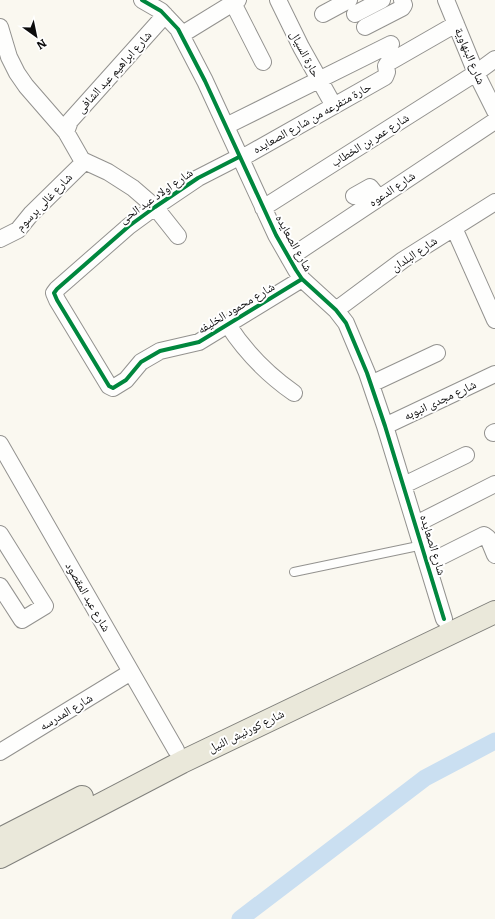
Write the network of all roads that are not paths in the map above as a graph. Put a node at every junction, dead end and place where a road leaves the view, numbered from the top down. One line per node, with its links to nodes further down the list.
1 (142, 0): 9 (street, شارع الصعايده)
2 (278, 0): 18 (street, حارة السيال)
3 (382, 0): 7 (street)
4 (402, 0): 12 (street)
5 (446, 0): 10 (street, شارع البنهاوية)
6 (235, 1): 13 (street); 16 (street)
7 (352, 7): 8 (street)
8 (324, 14)
9 (165, 15): 13 (street, شارع الصعايده); 23 (street, شارع ابراهيم عبد الشافى)
10 (456, 24): 17 (street, شارع البنهاوية); 19 (street, حارة متفرعه من شارع الصعايده)
11 (0, 27): 23 (street)
12 (365, 27)
13 (181, 35): 22 (street, شارع الصعايده)
14 (391, 44): 18 (street)
15 (495, 59): 17 (street, شارع عمر بن الخطاب)
16 (263, 62)
17 (476, 73): 20 (street, شارع البنهاوية); 30 (street, شارع عمر بن الخطاب)
18 (318, 79): 19 (street, حارة السيال); 22 (street)
19 (334, 106): 24 (street, حارة متفرعه من شارع الصعايده)
20 (495, 111)
21 (495, 121): 27 (street, شارع الدعوه)
22 (226, 126): 24 (street, شارع الصعايده)
23 (66, 132): 25 (street)
24 (240, 158): 29 (street, شارع اولاد عبد الحى); 30 (street, شارع الصعايده)
25 (82, 160): 29 (street); 33 (street, شارع غالى برسوم)
26 (354, 196): 27 (street)
27 (379, 198): 34 (street, شارع الدعوه)
28 (495, 202): 31 (street, شارع البلدان)
29 (155, 207): 32 (street); 36 (street, شارع اولاد عبد الحى)
30 (263, 208): 34 (street, شارع الصعايده)
31 (454, 228): 37 (street, شارع البلدان); 38 (street)
32 (178, 236)
33 (0, 239)
34 (289, 258): 35 (street, شارع الصعايده)
35 (302, 279): 37 (street, شارع الصعايده); 39 (street, شارع محمود الخليفه)
36 (54, 293): 39 (street, شارع محمود الخليفه)
37 (336, 310): 42 (street, شارع الصعايده)
38 (495, 320)
39 (228, 326): 43 (street)
40 (437, 353): 42 (street)
41 (495, 374): 44 (street, شارع مجدى انبوبه)
42 (371, 384): 44 (street, شارع الصعايده)
43 (294, 393)
44 (385, 426): 49 (street, شارع الصعايده)
45 (0, 444): 47 (street, شارع عبد المقصود)
46 (466, 455): 49 (street)
47 (5, 466): 61 (street, شارع عبد المقصود)
48 (495, 484): 50 (street)
49 (404, 485): 50 (street, شارع الصعايده)
50 (416, 524): 52 (street, شارع الصعايده)
51 (0, 534): 56 (street)
52 (423, 545): 54 (street, شارع الصعايده); 55 (lane)
53 (495, 555): 54 (street)
54 (428, 563): 59 (street, شارع الصعايده)
55 (294, 572)
56 (0, 586)
57 (495, 596): 59 (main road, شارع كورنيش النيل)
58 (495, 612): 60 (main road, شارع كورنيش النيل)
59 (444, 619): 60 (main road, شارع كورنيش النيل)
60 (412, 643): 62 (main road, شارع كورنيش النيل); 65 (main road, شارع كورنيش النيل)
61 (131, 672): 62 (street, شارع عبد المقصود); 63 (street, شارع المدرسه)
62 (176, 750): 64 (main road, شارع كورنيش النيل)
63 (0, 752)
64 (0, 838)
65 (0, 857)

